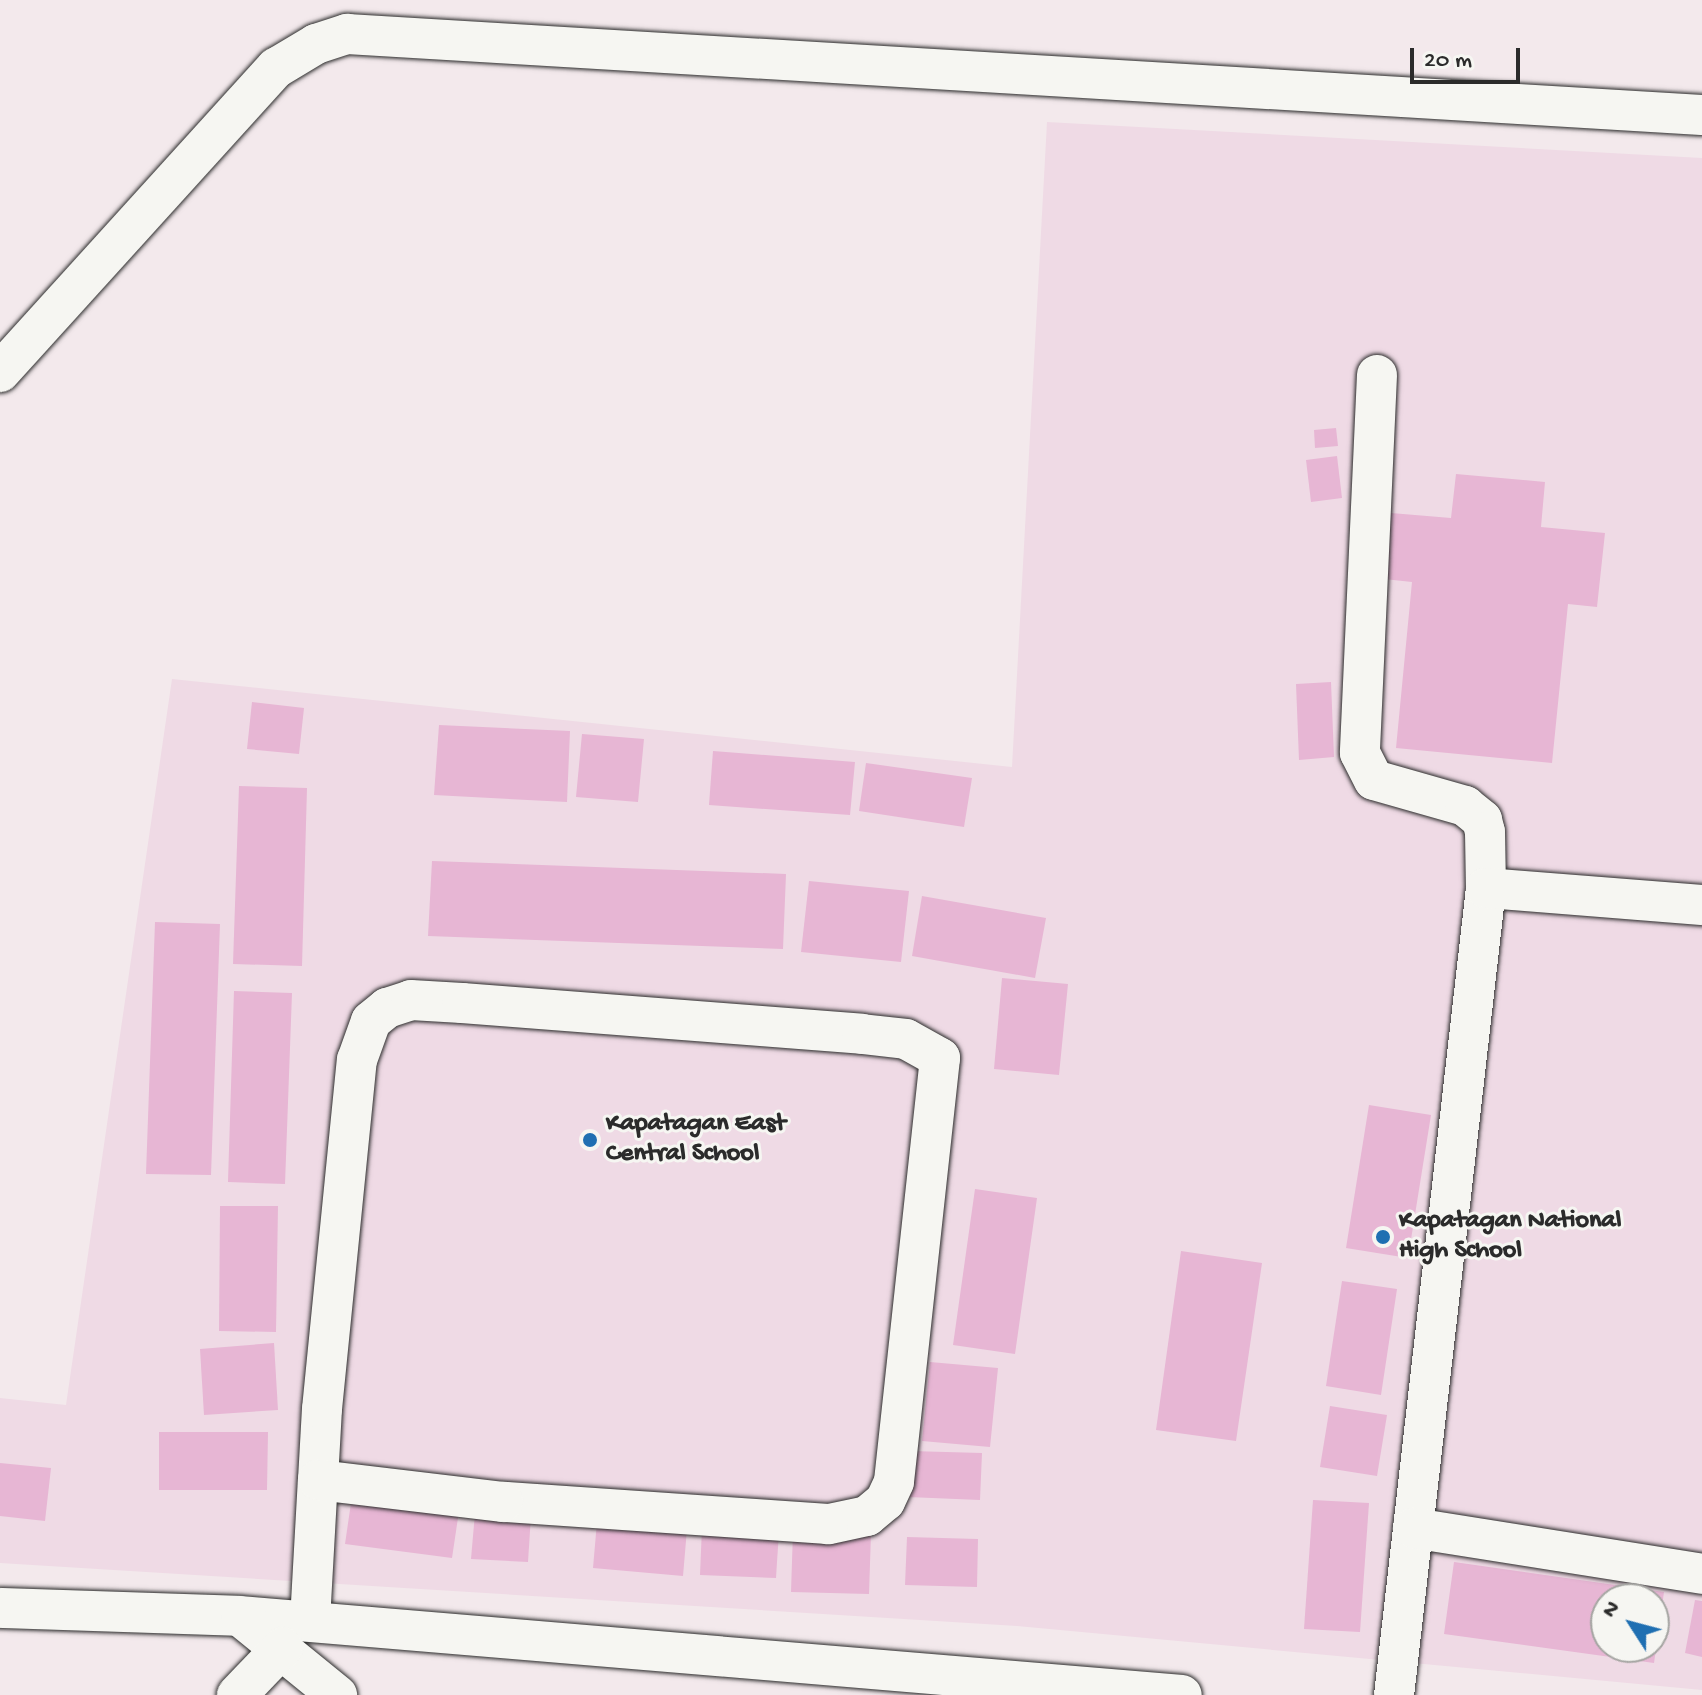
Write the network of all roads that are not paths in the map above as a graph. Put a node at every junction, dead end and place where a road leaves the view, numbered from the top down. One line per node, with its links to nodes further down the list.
1 (1702, 115): 2 (street)
2 (0, 372)
3 (1377, 375): 4 (street)
4 (1486, 888): 5 (street); 7 (street)
5 (1702, 905)
6 (318, 1480): 6 (street); 10 (street)
7 (1413, 1528): 8 (street); 15 (street)
8 (1702, 1574)
9 (0, 1608): 10 (street)
10 (297, 1634): 11 (street); 12 (street); 13 (street)
11 (898, 1683): 14 (street)
12 (237, 1695)
13 (337, 1695)
14 (1182, 1695)
15 (1394, 1695)

